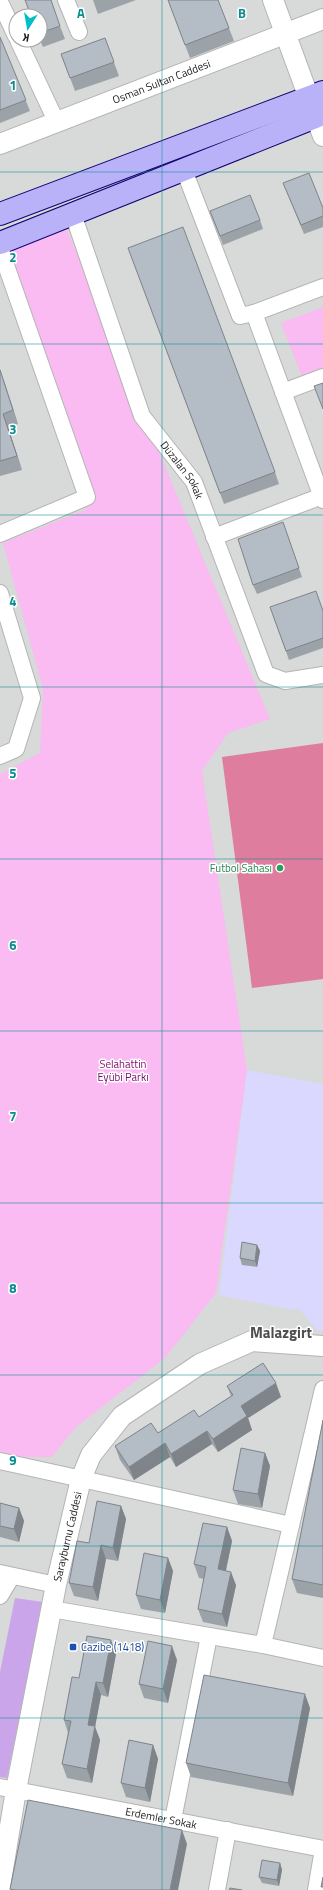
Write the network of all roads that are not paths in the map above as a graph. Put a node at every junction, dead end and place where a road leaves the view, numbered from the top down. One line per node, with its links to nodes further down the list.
1 (66, 0): 6 (street)
2 (273, 0): 7 (street)
3 (0, 2): 4 (street)
4 (8, 19)
5 (323, 19): 7 (street, Osman Sultan Caddesi)
6 (79, 32)
7 (285, 33): 9 (street); 10 (street, Osman Sultan Caddesi)
8 (22, 48): 10 (street)
9 (319, 111): 12 (main road); 13 (main road)
10 (56, 123): 11 (street, Osman Sultan Caddesi)
11 (0, 144)
12 (184, 170): 14 (main road); 19 (street)
13 (0, 214)
14 (73, 214): 15 (main road); 24 (street, Düzalan Sokak)
15 (0, 243)
16 (0, 248): 17 (street)
17 (6, 285): 23 (street)
18 (323, 287): 19 (street)
19 (254, 313): 21 (street)
20 (323, 377): 21 (street)
21 (283, 392): 22 (street)
22 (322, 498): 24 (street)
23 (0, 534)
24 (214, 537): 26 (street, Düzalan Sokak)
25 (0, 593): 27 (street)
26 (323, 676)
27 (0, 756)
28 (323, 1346): 31 (street, Sarayburnu Caddesi)
29 (323, 1389): 32 (street)
30 (0, 1461): 31 (street)
31 (81, 1479): 32 (street); 34 (street, Sarayburnu Caddesi)
32 (291, 1525): 38 (street)
33 (6, 1574): 34 (street); 35 (street)
34 (56, 1585): 36 (street, Sarayburnu Caddesi)
35 (0, 1596)
36 (51, 1609): 37 (street); 40 (street, Sarayburnu Caddesi)
37 (209, 1636): 38 (street); 41 (street)
38 (263, 1645): 39 (street)
39 (323, 1658)
40 (8, 1788): 41 (street, Erdemler Sokak); 44 (street, Sarayburnu Caddesi)
41 (173, 1820): 42 (street, Erdemler Sokak)
42 (228, 1830): 43 (street, Erdemler Sokak); 45 (street)
43 (323, 1849): 46 (street)
44 (0, 1887)
45 (217, 1890)
46 (316, 1890)

